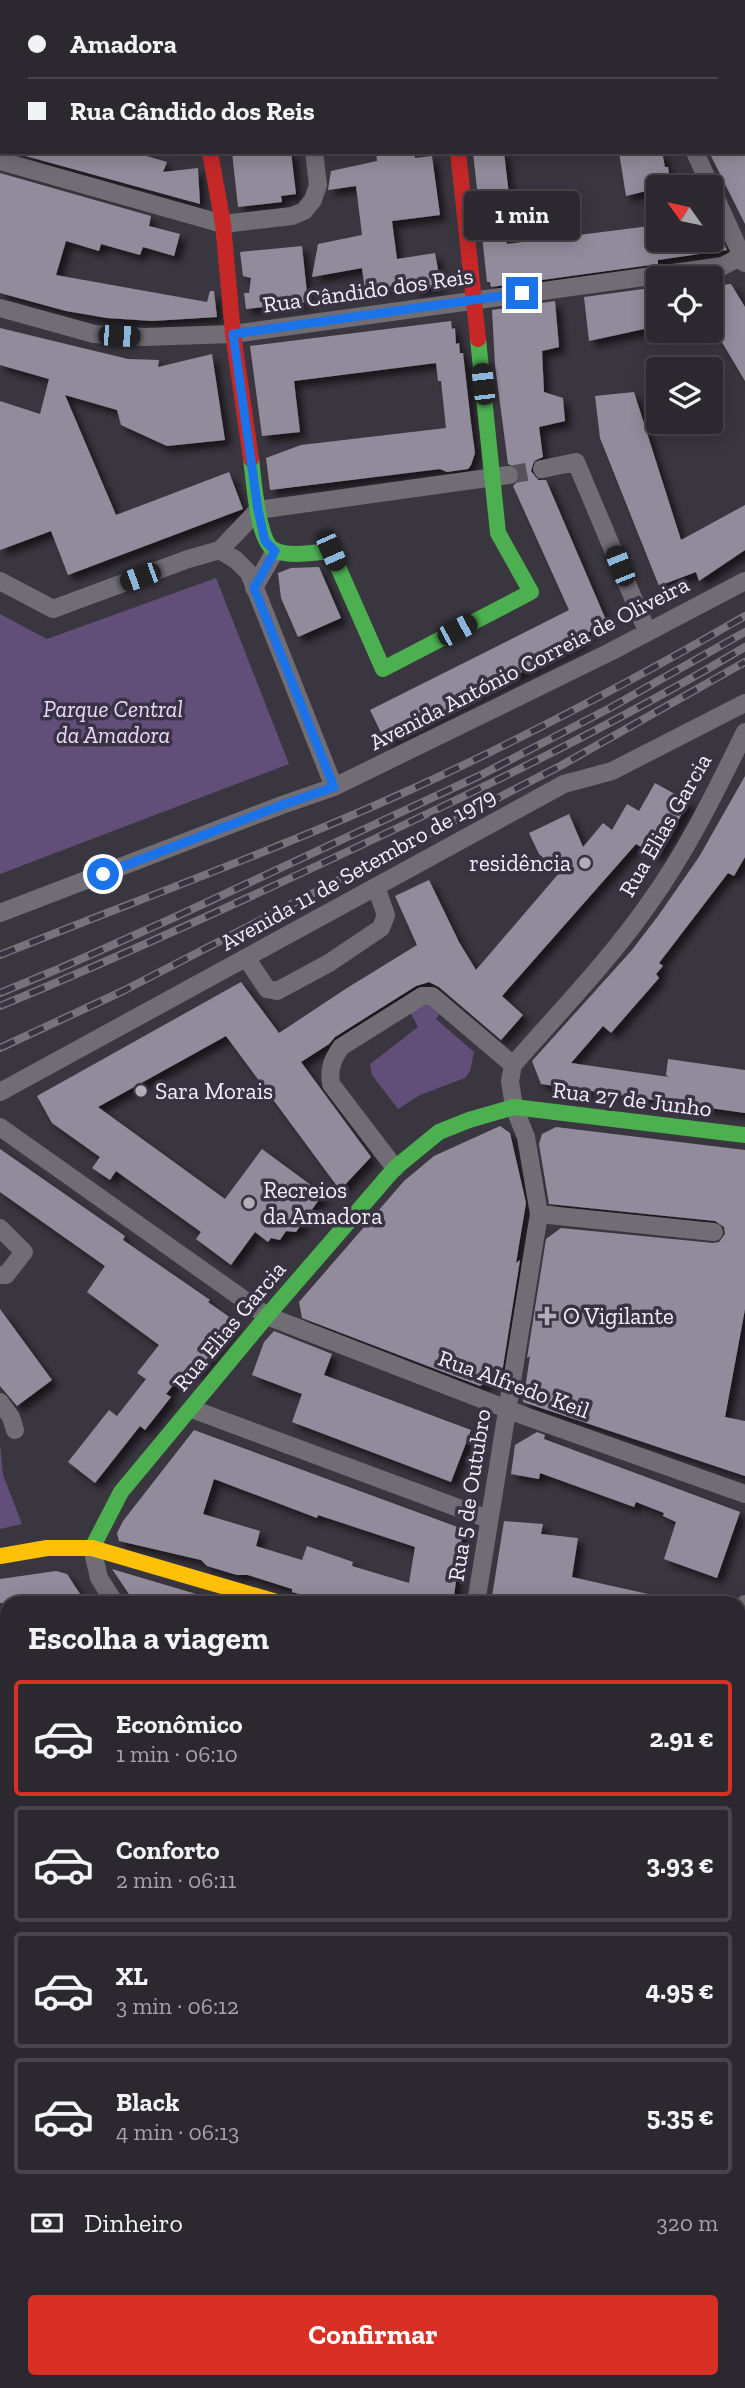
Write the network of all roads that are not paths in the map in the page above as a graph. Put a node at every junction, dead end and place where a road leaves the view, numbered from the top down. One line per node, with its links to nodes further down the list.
1 (210, 154): 6 (street)
2 (314, 154): 6 (street)
3 (458, 154): 8 (street)
4 (696, 154): 7 (street)
5 (0, 161): 6 (street)
6 (223, 224): 10 (street)
7 (744, 258): 8 (street, Rua Cândido dos Reis)
8 (472, 300): 10 (street, Rua Cândido dos Reis); 12 (street)
9 (0, 308): 10 (street, Rua Cândido dos Reis)
10 (233, 334): 13 (street)
11 (542, 469): 19 (street)
12 (500, 476): 13 (street); 15 (street)
13 (258, 510): 14 (street); 15 (street)
14 (220, 550): 16 (street); 18 (street)
15 (275, 551): 18 (street)
16 (0, 581)
17 (745, 581): 19 (street, Avenida António Correia de Oliveira)
18 (254, 588): 22 (street)
19 (647, 631): 22 (street, Avenida António Correia de Oliveira)
20 (745, 703): 23 (street, Avenida 11 de Setembro de 1979)
21 (745, 732): 26 (street, Rua Elias Garcia)
22 (334, 787): 24 (street, Avenida António Correia de Oliveira)
23 (376, 887): 25 (street, Avenida 11 de Setembro de 1979); 25 (street)
24 (0, 913)
25 (247, 959): 27 (street, Avenida 11 de Setembro de 1979)
26 (513, 1065): 28 (street); 31 (street)
27 (0, 1092)
28 (514, 1107): 30 (street, Rua 27 de Junho); 31 (street, Rua Elias Garcia); 32 (street, Rua 5 de Outubro)
29 (0, 1127): 36 (street, Rua Alfredo Keil)
30 (745, 1135)
31 (395, 1168): 36 (street, Rua Elias Garcia)
32 (539, 1214): 34 (street); 39 (street, Rua 5 de Outubro)
33 (0, 1228): 35 (street)
34 (714, 1232)
35 (0, 1275)
36 (267, 1316): 38 (street, Rua Elias Garcia); 39 (street, Rua Alfredo Keil)
37 (0, 1402): 40 (street)
38 (192, 1409): 42 (street); 43 (street, Rua Elias Garcia)
39 (508, 1409): 41 (street, Rua Alfredo Keil); 42 (street, Rua 5 de Outubro)
40 (15, 1430)
41 (745, 1494)
42 (488, 1519): 47 (street, Rua 5 de Outubro)
43 (92, 1548): 44 (street); 45 (street); 46 (street)
44 (0, 1556)
45 (111, 1596)
46 (256, 1596)
47 (477, 1596)

